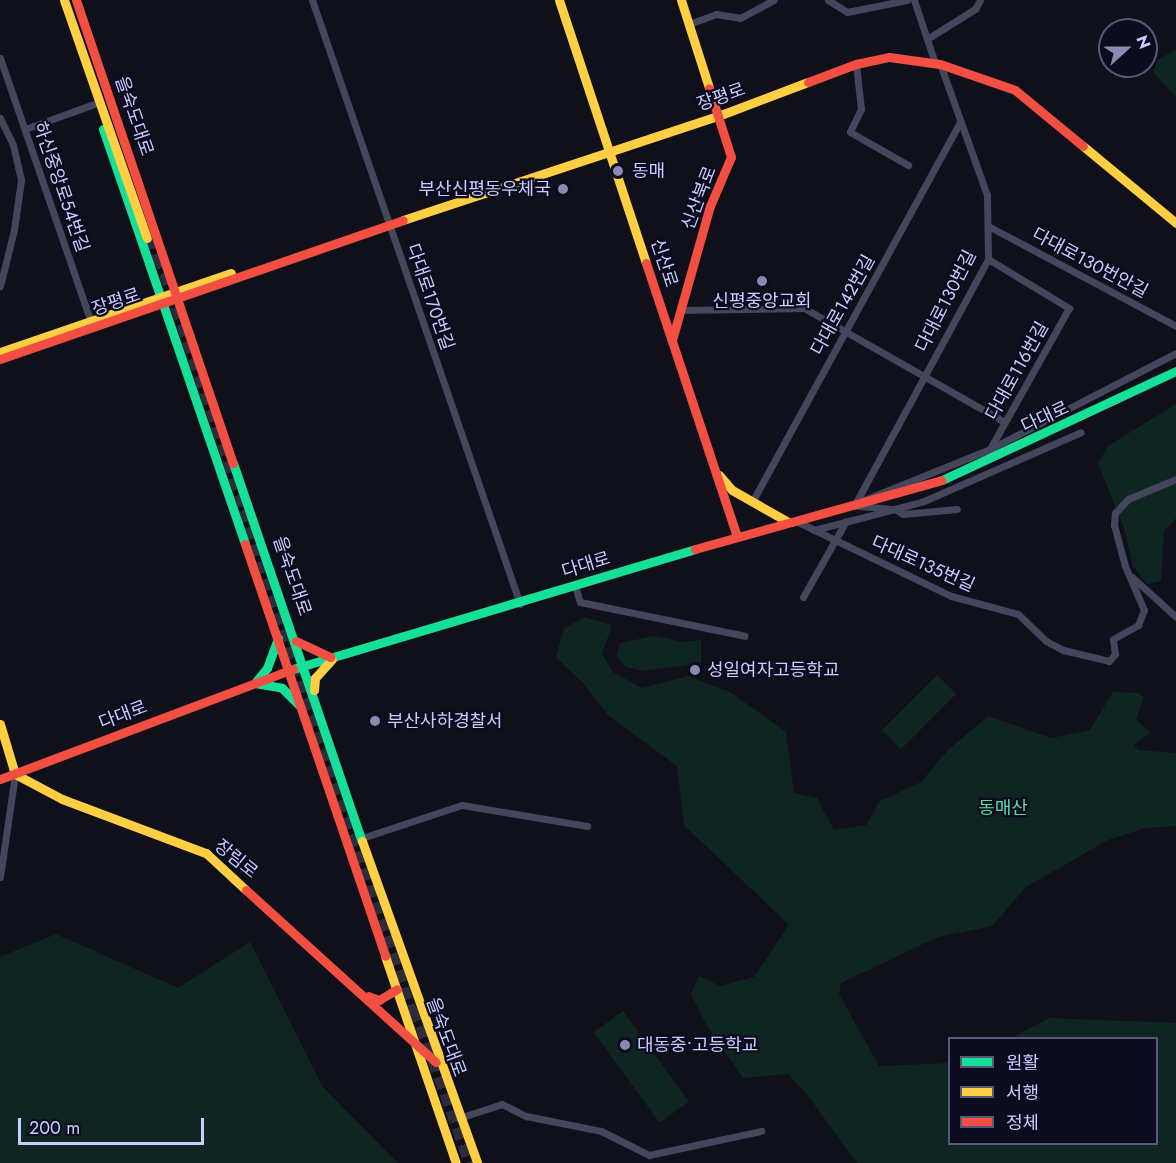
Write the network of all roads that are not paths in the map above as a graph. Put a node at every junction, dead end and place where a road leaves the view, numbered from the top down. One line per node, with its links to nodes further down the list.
1 (59, 0): 19 (main road, 을숙도대로)
2 (64, 0): 3 (main road)
3 (71, 0)
4 (76, 0): 31 (main road, 을숙도대로)
5 (312, 0): 27 (street, 다대로170번길)
6 (559, 0): 24 (main road, 신산로)
7 (681, 0): 14 (main road, 신산북로)
8 (768, 0): 9 (street); 14 (street)
9 (774, 0)
10 (828, 0): 11 (street)
11 (907, 0)
12 (914, 0): 15 (street, 다대로130번길)
13 (980, 0): 15 (street)
14 (688, 24): 20 (main road, 신산북로)
15 (927, 39): 18 (street, 다대로130번길)
16 (0, 58): 23 (street, 하신중앙로54번길)
17 (856, 64): 18 (main road, 장평로); 20 (main road, 장평로); 25 (street)
18 (937, 64): 22 (street, 다대로130번길); 26 (main road, 장평로)
19 (94, 104): 23 (street); 32 (main road, 을숙도대로)
20 (718, 116): 24 (main road, 장평로); 33 (main road, 신산북로)
21 (0, 118): 30 (street)
22 (960, 122): 28 (street, 다대로130번길); 36 (street, 다대로142번길)
23 (25, 129): 34 (street, 하신중앙로54번길)
24 (610, 153): 27 (main road, 장평로); 37 (main road, 신산로)
25 (908, 165)
26 (1176, 223)
27 (390, 226): 31 (main road, 장평로); 60 (street, 다대로170번길)
28 (990, 227): 29 (street, 다대로130번길); 35 (street, 다대로130번안길)
29 (988, 259): 42 (street, 다대로130번길); 43 (street, 다대로116번길)
30 (0, 286)
31 (178, 293): 32 (main road, 장평로); 64 (main road, 을숙도대로)
32 (161, 299): 34 (main road, 장평로); 63 (main road, 을숙도대로)
33 (681, 310): 36 (street); 37 (main road, 신산북로)
34 (92, 324): 38 (main road, 장평로); 40 (main road, 장평로)
35 (1176, 326)
36 (845, 332): 42 (street); 48 (street, 다대로142번길)
37 (672, 340): 46 (main road, 신산로)
38 (0, 351)
39 (1176, 353): 45 (street)
40 (0, 359)
41 (1176, 371): 49 (main road, 다대로)
42 (924, 376): 43 (street); 49 (street, 다대로130번길)
43 (1005, 422): 45 (street, 다대로116번길)
44 (1081, 432): 50 (street)
45 (990, 449): 49 (street)
46 (716, 472): 48 (main road); 55 (main road, 신산로)
47 (1176, 479): 57 (street, 다대로135번길)
48 (752, 502): 52 (main road)
49 (854, 506): 50 (street); 52 (main road, 다대로)
50 (895, 509): 51 (street); 53 (street)
51 (957, 509)
52 (792, 521): 54 (street, 다대로135번길); 55 (main road, 다대로)
53 (846, 521): 54 (street); 56 (street)
54 (814, 530): 56 (street, 다대로135번길)
55 (737, 536): 58 (main road, 다대로)
56 (835, 540): 57 (street, 다대로135번길); 59 (street)
57 (1129, 574): 61 (street)
58 (575, 586): 60 (main road, 다대로); 62 (street)
59 (803, 597)
60 (520, 604): 65 (main road, 다대로)
61 (1176, 617)
62 (745, 636)
63 (278, 638): 67 (main road, 을숙도대로); 68 (main road)
64 (296, 640): 65 (main road); 66 (main road, 을숙도대로)
65 (334, 658): 66 (main road, 다대로); 69 (main road)
66 (304, 666): 67 (main road, 다대로); 69 (main road, 을숙도대로)
67 (290, 670): 68 (main road, 다대로); 70 (main road, 을숙도대로)
68 (255, 683): 70 (main road); 72 (main road, 다대로)
69 (314, 695): 75 (main road, 을숙도대로)
70 (303, 709): 77 (main road, 을숙도대로)
71 (0, 724): 72 (main road)
72 (15, 774): 73 (main road, 다대로); 76 (street); 78 (main road, 장림로)
73 (0, 779)
74 (587, 826): 75 (street)
75 (362, 838): 80 (main road, 을숙도대로)
76 (0, 878)
77 (397, 989): 78 (main road); 79 (main road, 을숙도대로)
78 (366, 995): 79 (main road, 장림로)
79 (415, 1043): 80 (main road, 장림로); 84 (main road, 을숙도대로)
80 (438, 1064): 81 (main road, 을숙도대로)
81 (459, 1118): 82 (street); 83 (main road, 을숙도대로)
82 (761, 1131)
83 (475, 1158): 84 (main road)
84 (455, 1162)

